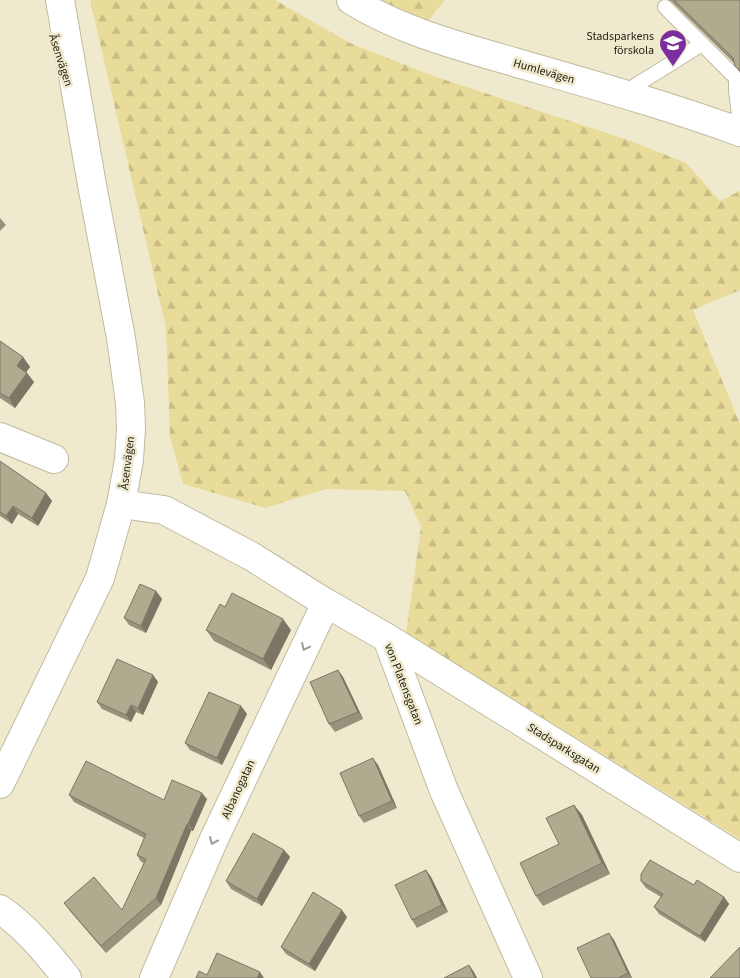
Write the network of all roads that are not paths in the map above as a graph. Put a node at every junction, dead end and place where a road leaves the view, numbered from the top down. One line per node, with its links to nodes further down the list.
1 (42, 0): 7 (street, Åsenvägen)
2 (60, 0): 7 (street, Åsenvägen)
3 (351, 0): 6 (street, Humlevägen)
4 (665, 7): 5 (lane)
5 (702, 44): 6 (lane); 8 (lane)
6 (622, 94): 9 (street, Humlevägen)
7 (80, 120): 12 (street, Åsenvägen)
8 (740, 124)
9 (740, 132)
10 (0, 437): 11 (street)
11 (54, 459)
12 (121, 504): 13 (street, von Platensgatan); 15 (street, Åsenvägen)
13 (326, 603): 14 (street, von Platensgatan); 19 (street, Albanogatan, one-way to 19)
14 (387, 638): 16 (street, Stadsparksgatan); 20 (street, von Platensgatan)
15 (0, 784)
16 (740, 858)
17 (0, 909): 18 (street)
18 (66, 978)
19 (154, 978)
20 (528, 978)

